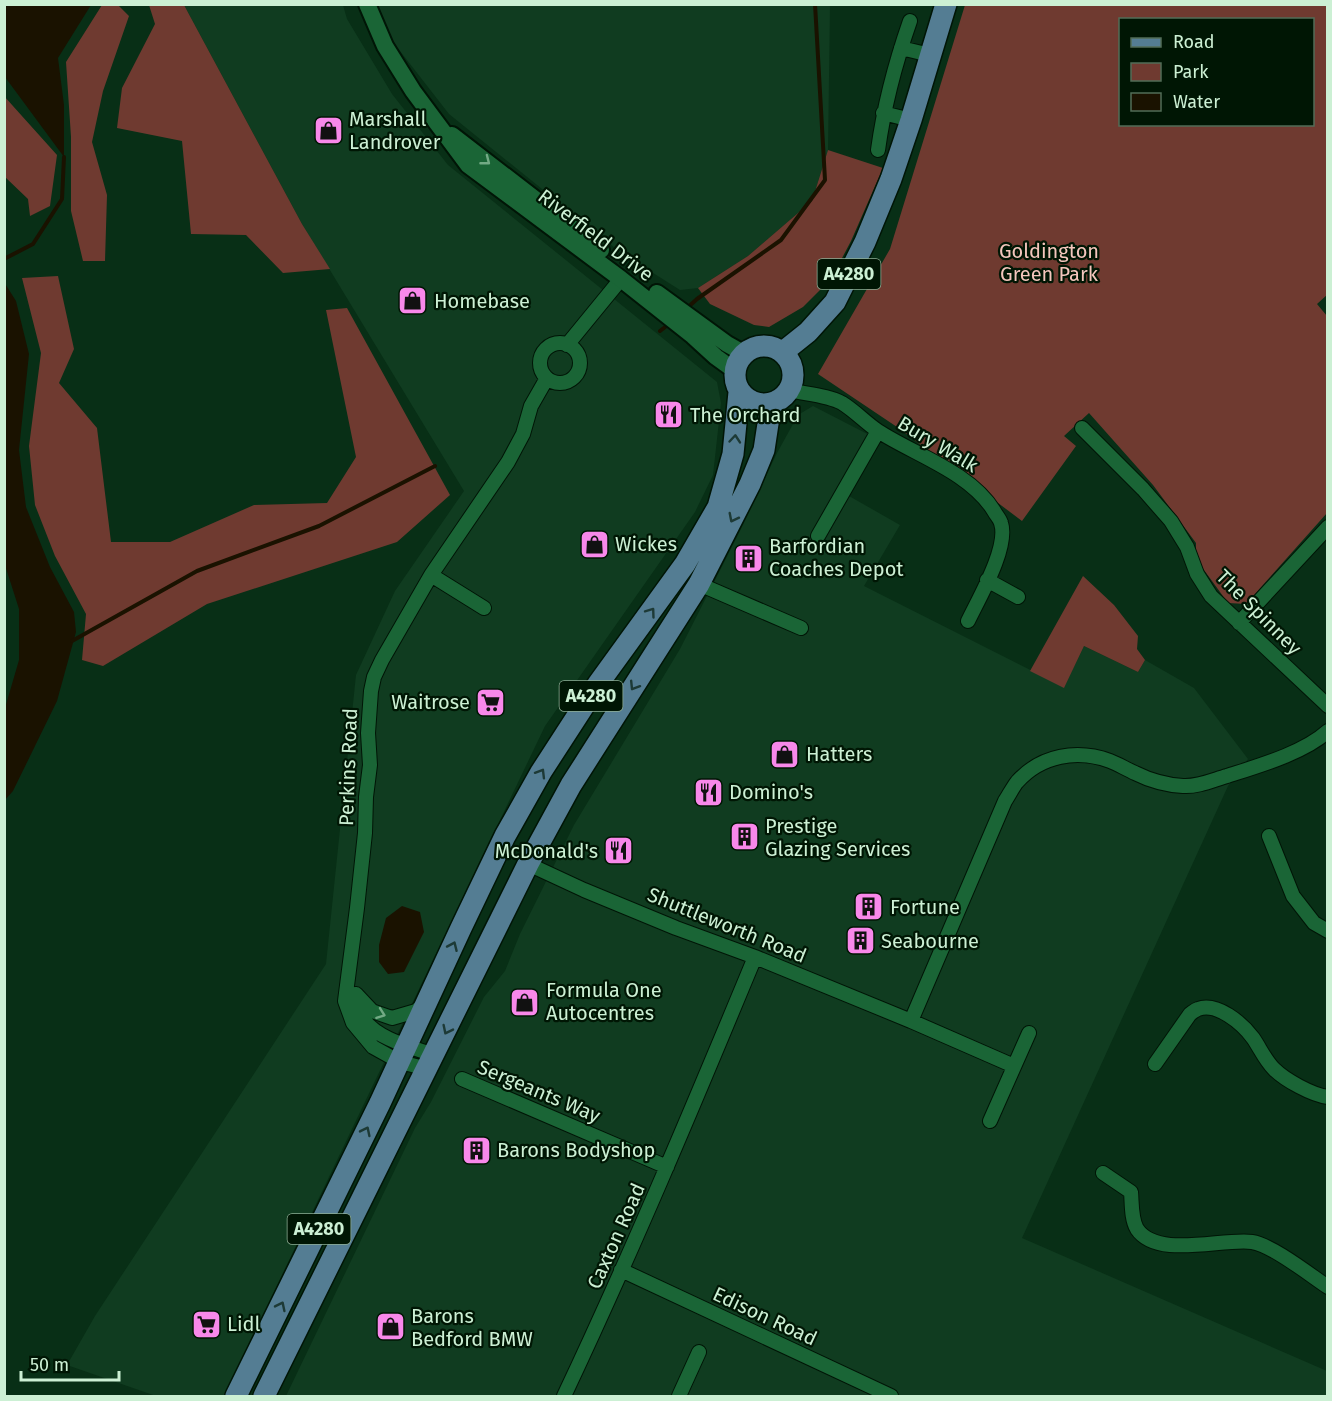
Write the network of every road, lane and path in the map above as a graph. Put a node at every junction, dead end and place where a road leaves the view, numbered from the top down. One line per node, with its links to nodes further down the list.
1 (366, 4): 8 (street, Riverfield Drive)
2 (946, 4): 5 (main road, A4280)
3 (910, 21): 4 (street)
4 (901, 48): 5 (street); 6 (street)
5 (930, 55): 7 (main road, A4280)
6 (883, 113): 7 (street); 9 (street)
7 (911, 120): 13 (main road, A4280)
8 (440, 126): 10 (street, Riverfield Drive); 11 (street, Riverfield Drive, one-way to 11)
9 (878, 150)
10 (621, 279): 11 (street, Riverfield Drive); 12 (street)
11 (697, 331): 14 (street, Riverfield Drive)
12 (567, 345): 15 (street); 15 (street)
13 (783, 352): 14 (main road); 16 (main road)
14 (730, 356): 17 (main road)
15 (547, 378): 23 (street, Perkins Road)
16 (789, 390): 18 (main road); 20 (street, Bury Walk)
17 (739, 392): 18 (main road); 39 (main road, A4280, one-way to 17)
18 (771, 404): 25 (main road, A4280, one-way to 25)
19 (1082, 428): 29 (street, The Spinney)
20 (878, 431): 22 (street); 24 (street, Bury Walk)
21 (1328, 527): 29 (street)
22 (818, 537)
23 (431, 575): 27 (street); 37 (street, Perkins Road)
24 (987, 580): 26 (street); 28 (street, Bury Walk)
25 (699, 584): 30 (street); 34 (main road, A4280, one-way to 34)
26 (1018, 597)
27 (484, 608)
28 (968, 621)
29 (1239, 623): 31 (street, The Spinney)
30 (801, 628)
31 (1328, 706)
32 (1328, 731): 40 (street)
33 (1269, 836): 35 (street)
34 (528, 864): 36 (street, Shuttleworth Road); 43 (main road, A4280, one-way to 43)
35 (1328, 931)
36 (755, 957): 40 (street, Shuttleworth Road); 49 (street, Caxton Road)
37 (348, 976): 38 (street, Perkins Road); 42 (street, Perkins Road)
38 (355, 994): 39 (street, Perkins Road, one-way to 39); 42 (street, Perkins Road)
39 (428, 1000): 42 (main road, A4280)
40 (911, 1021): 45 (street, Shuttleworth Road)
41 (1029, 1033): 45 (street)
42 (403, 1053): 43 (street, Perkins Road); 54 (main road, A4280, one-way to 42)
43 (431, 1062): 55 (main road, A4280)
44 (1155, 1064): 47 (street)
45 (1014, 1066): 48 (street)
46 (462, 1079): 49 (street, Sergeants Way)
47 (1328, 1097)
48 (990, 1121)
49 (667, 1167): 51 (street, Caxton Road)
50 (1103, 1173): 52 (street)
51 (621, 1270): 56 (street, Caxton Road); 58 (street, Edison Road)
52 (1328, 1287)
53 (699, 1352): 57 (street)
54 (236, 1396)
55 (264, 1396)
56 (564, 1396)
57 (679, 1396)
58 (891, 1396)

